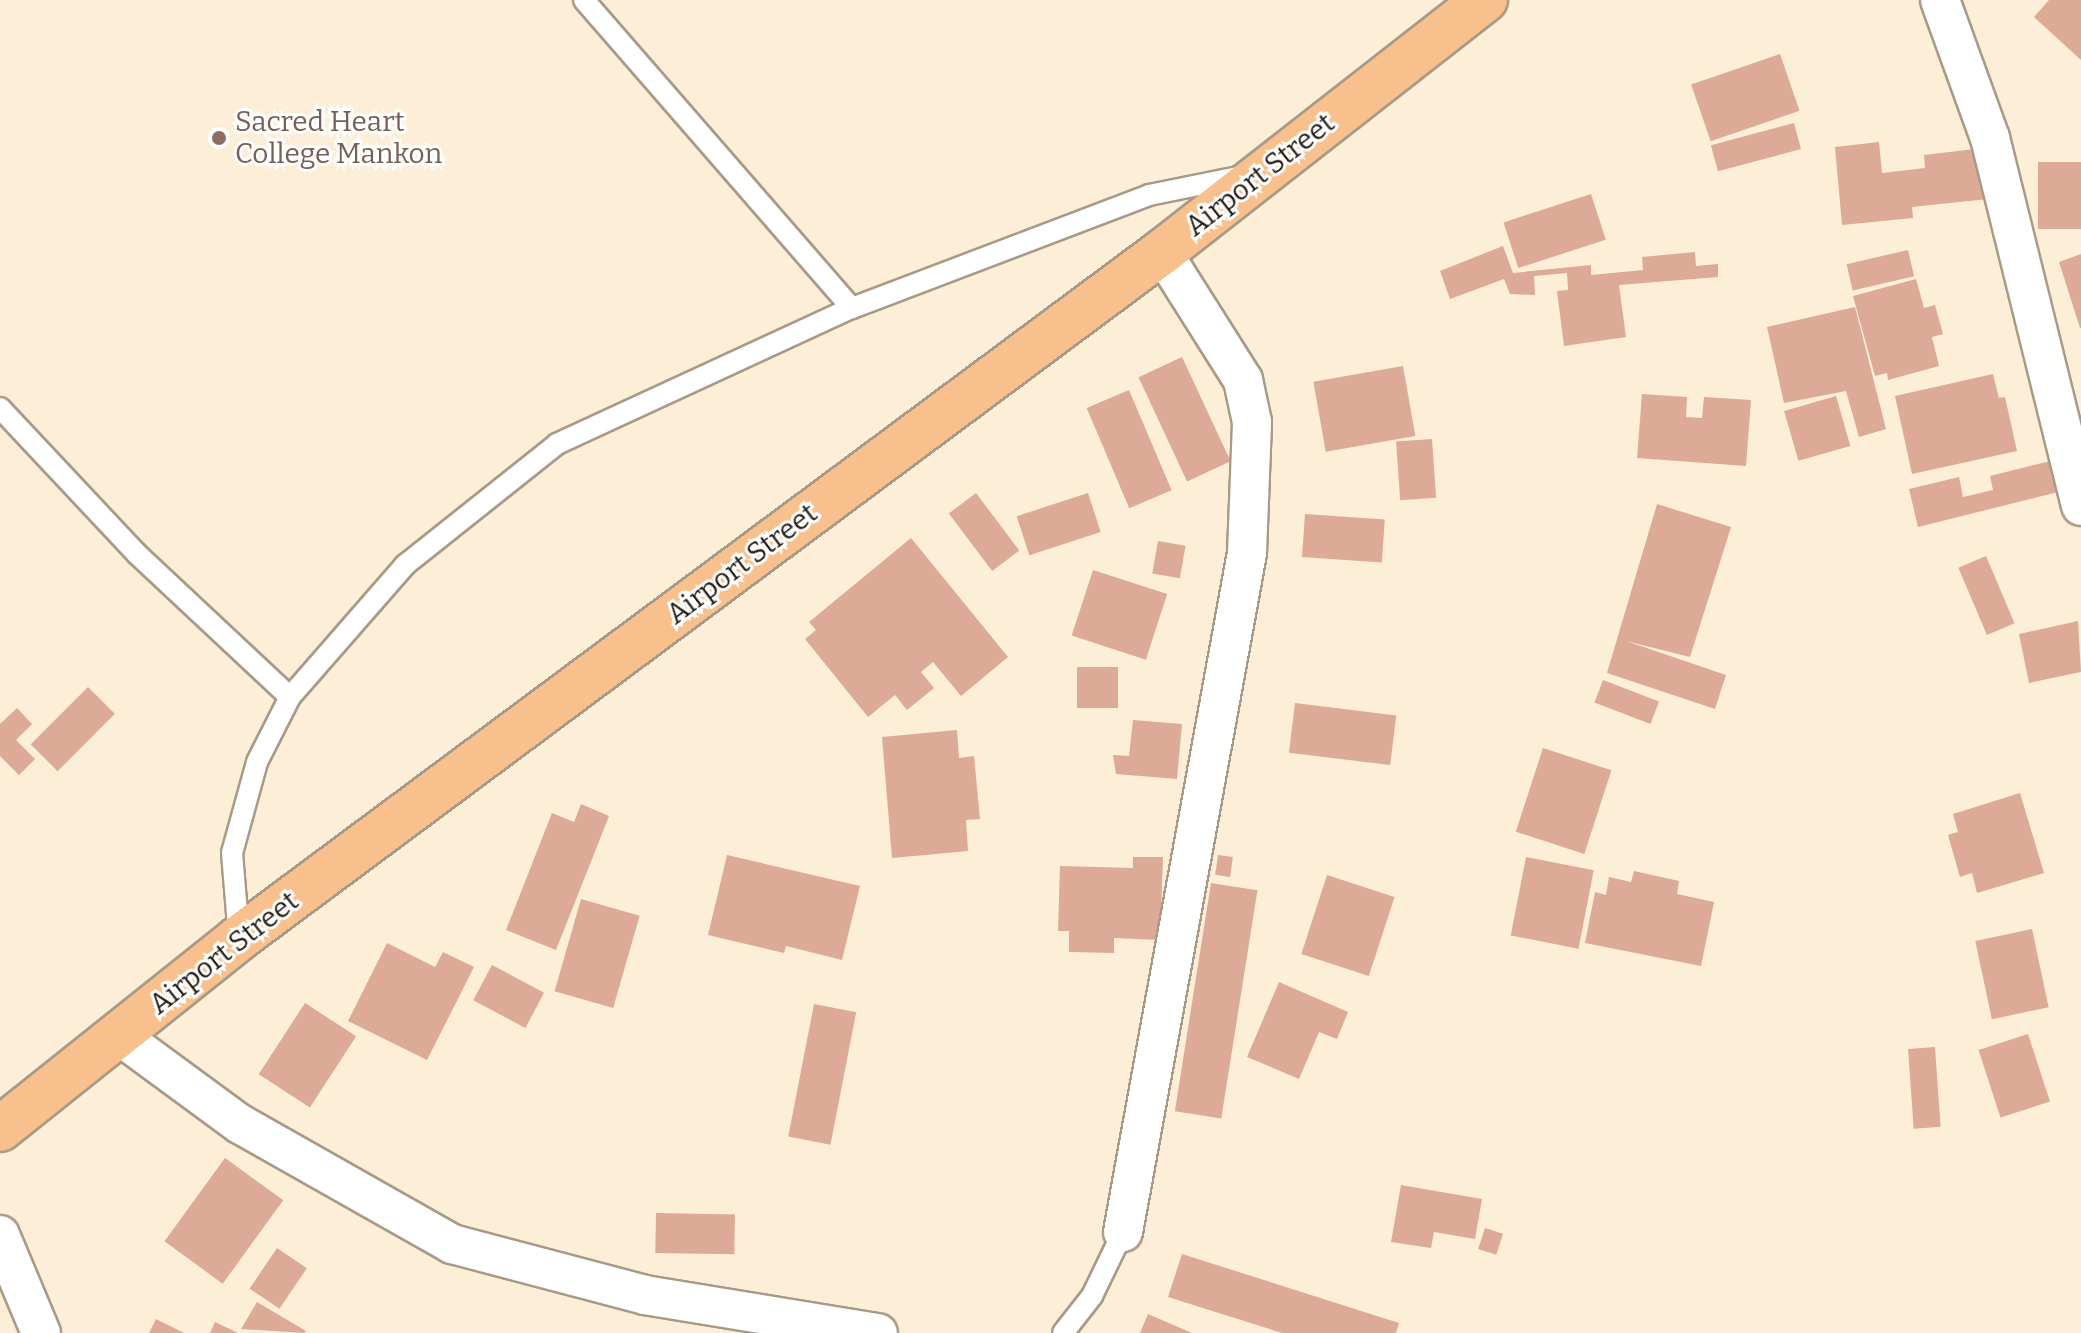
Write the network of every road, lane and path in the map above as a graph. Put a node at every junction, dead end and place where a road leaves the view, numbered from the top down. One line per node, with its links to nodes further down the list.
1 (584, 0): 6 (lane)
2 (1485, 0): 4 (highway, Airport Street)
3 (1940, 0): 8 (street)
4 (1266, 171): 5 (highway, Airport Street); 6 (lane)
5 (1162, 252): 10 (highway, Airport Street); 13 (street)
6 (852, 308): 9 (lane)
7 (0, 408): 9 (lane)
8 (2081, 506)
9 (290, 697): 10 (lane)
10 (239, 938): 11 (highway, Airport Street)
11 (120, 1036): 12 (highway, Airport Street); 16 (street)
12 (0, 1129)
13 (1123, 1232): 17 (lane)
14 (0, 1235): 15 (street)
15 (41, 1333)
16 (878, 1333)
17 (1063, 1333)

